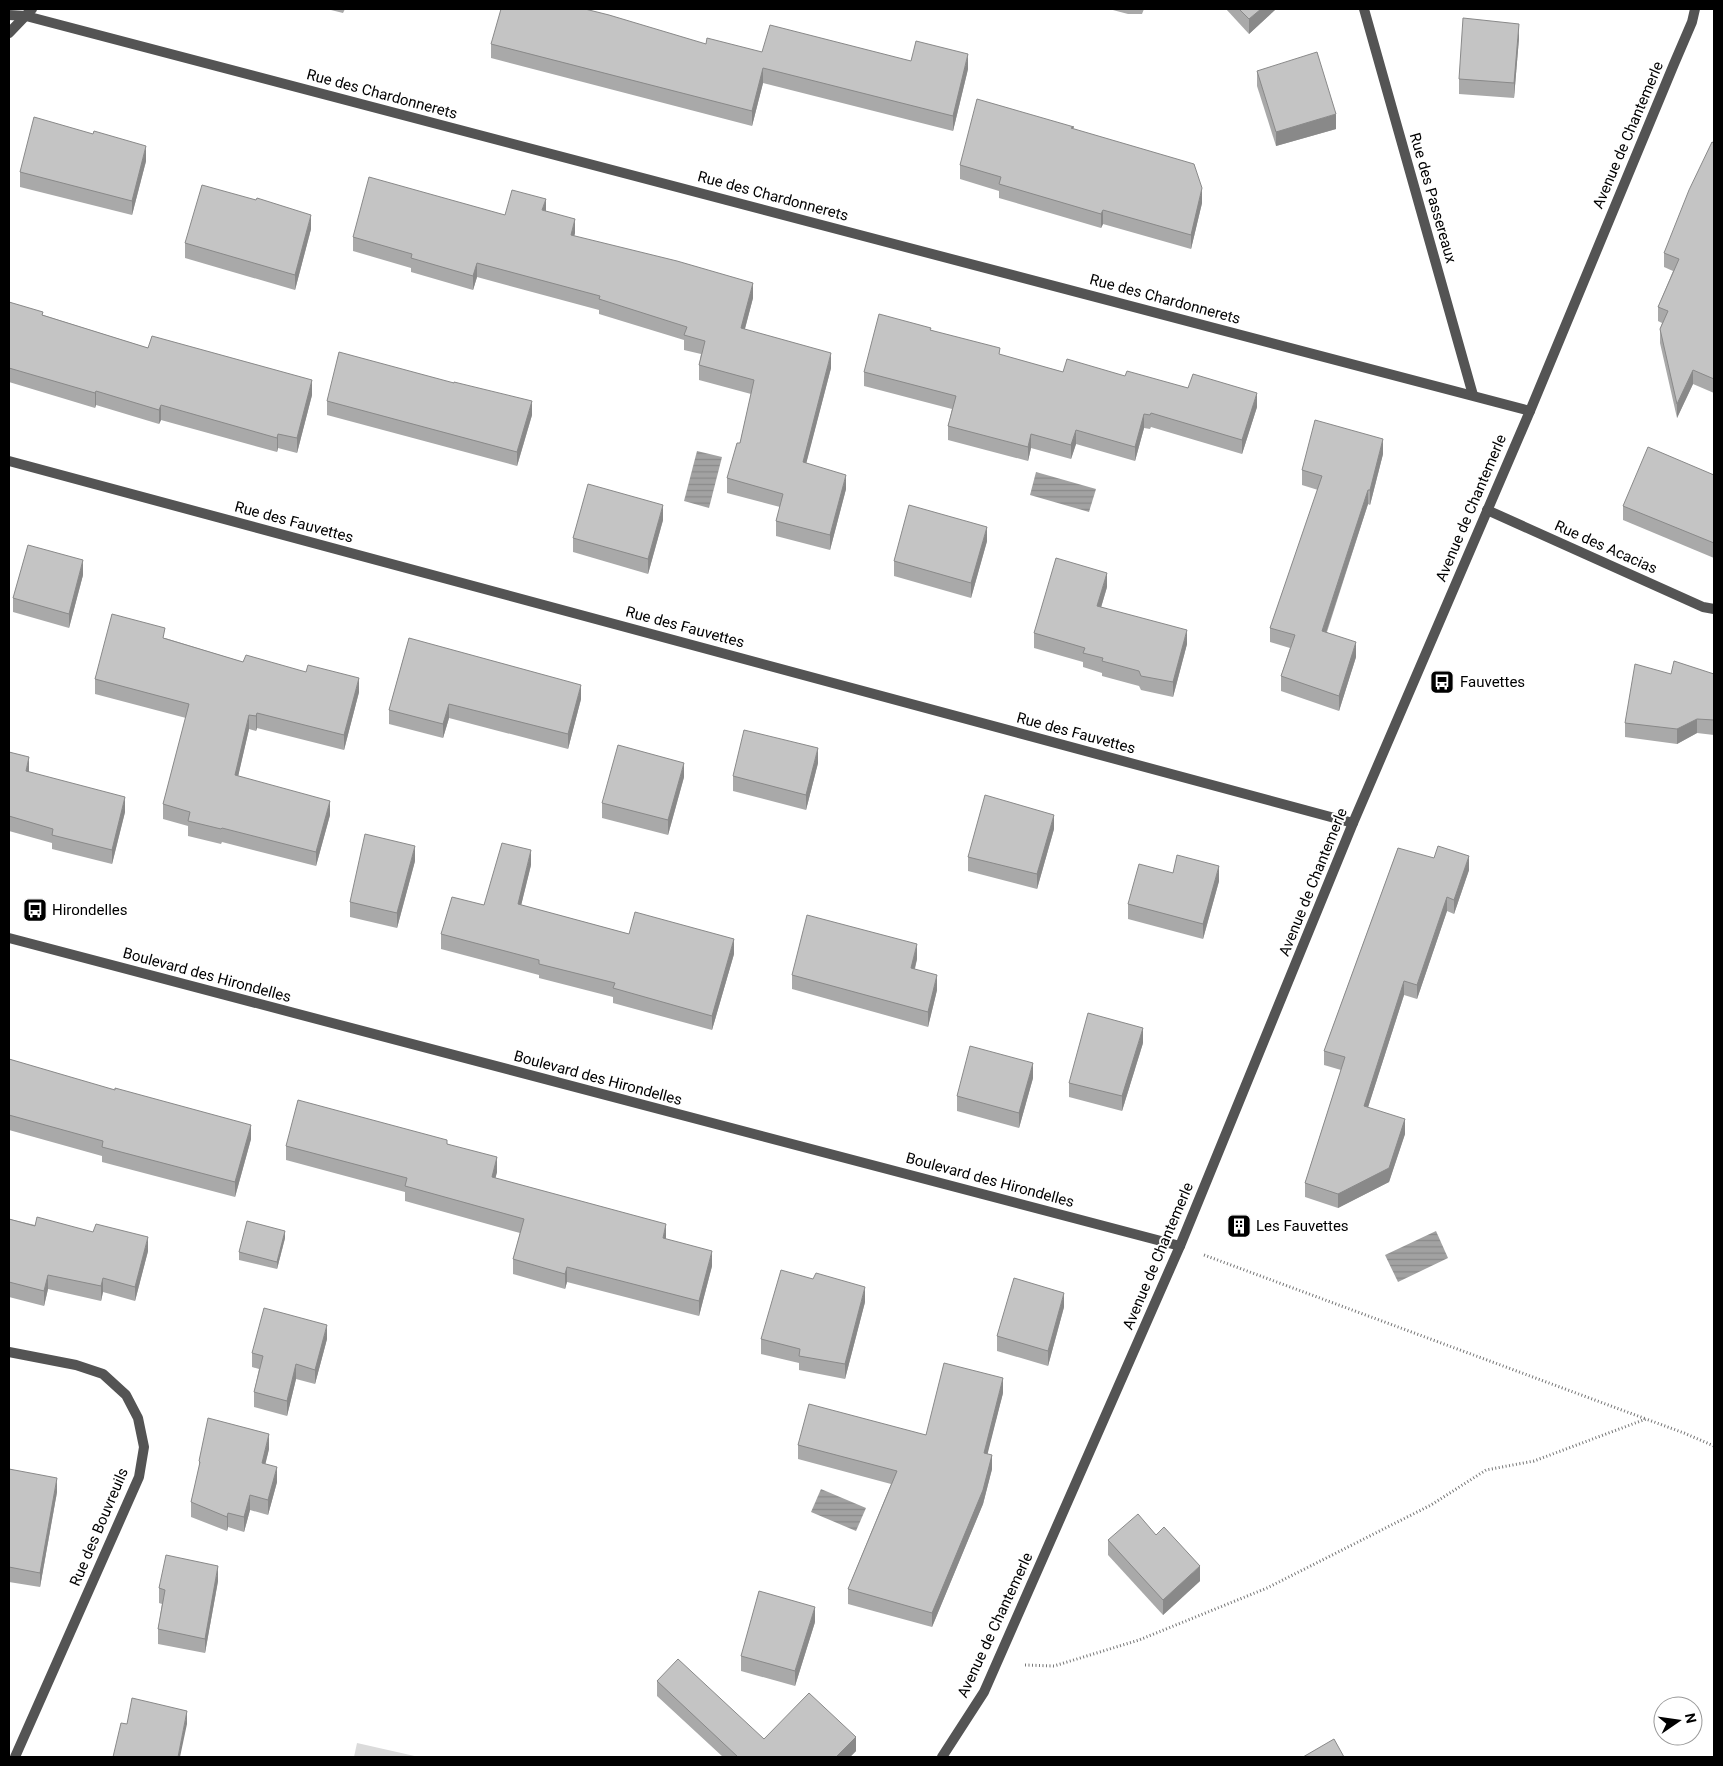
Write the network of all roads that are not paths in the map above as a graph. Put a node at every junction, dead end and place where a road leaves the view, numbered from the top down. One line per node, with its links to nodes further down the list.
1 (1364, 9): 6 (street, Rue des Passereaux)
2 (1695, 9): 7 (street, Avenue de Chantemerle)
3 (29, 12): 4 (street, Rue des Chardonnerets); 5 (street); 6 (street, Rue des Chardonnerets)
4 (9, 15)
5 (9, 32)
6 (1473, 395): 7 (street, Rue des Chardonnerets)
7 (1530, 410): 9 (street, Avenue de Chantemerle)
8 (9, 461): 11 (street, Rue des Fauvettes)
9 (1487, 510): 10 (street, Rue des Acacias); 11 (street, Avenue de Chantemerle)
10 (1714, 609)
11 (1353, 823): 13 (street, Avenue de Chantemerle)
12 (9, 938): 13 (street, Boulevard des Hirondelles)
13 (1180, 1246): 16 (street, Avenue de Chantemerle)
14 (9, 1352): 15 (street, Rue des Bouvreuils)
15 (15, 1757)
16 (942, 1757)

